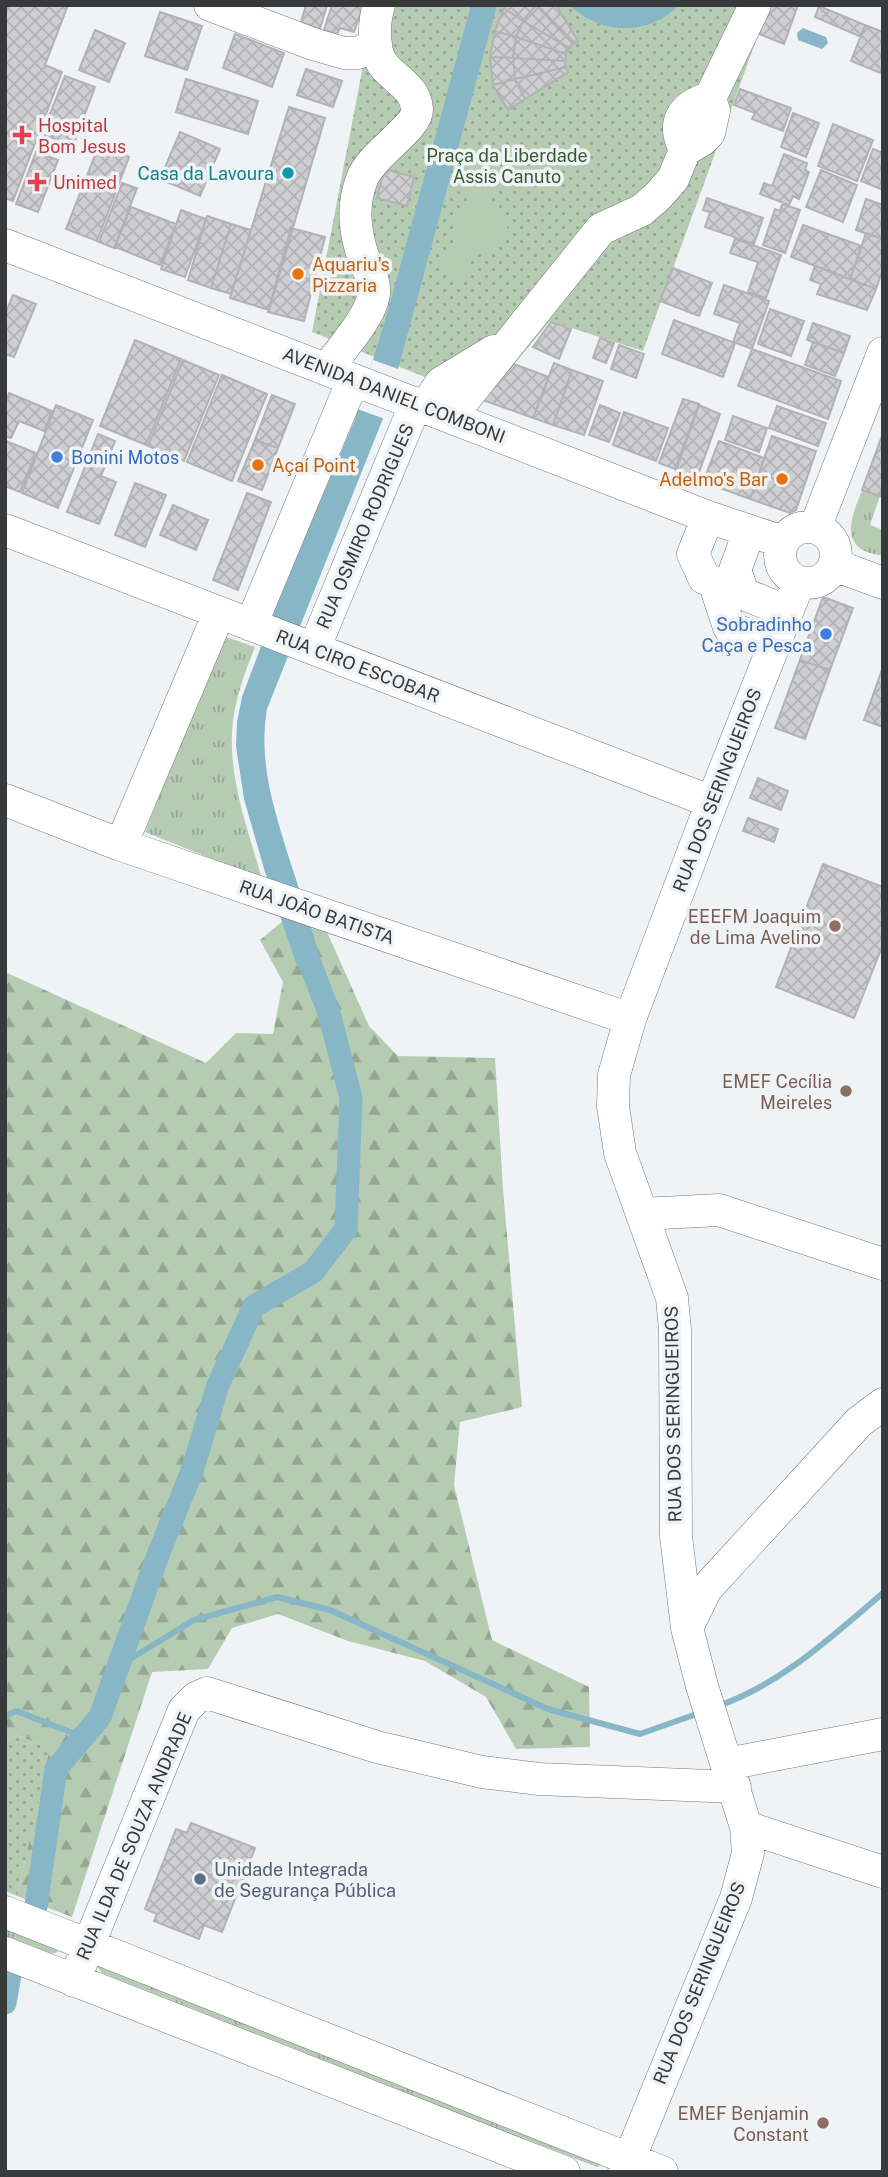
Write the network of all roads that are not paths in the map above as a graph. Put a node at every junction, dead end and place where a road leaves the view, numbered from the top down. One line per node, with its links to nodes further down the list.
1 (210, 5): 4 (street)
2 (379, 5): 4 (street)
3 (755, 5): 7 (street)
4 (376, 44): 7 (street)
5 (5, 245): 7 (street, AVENIDA DANIEL COMBONI)
6 (883, 353): 9 (street)
7 (390, 393): 8 (street, AVENIDA DANIEL COMBONI); 17 (street); 19 (street, RUA OSMIRO RODRIGUES)
8 (728, 524): 11 (street, AVENIDA DANIEL COMBONI); 15 (street); 15 (street)
9 (815, 528): 11 (street); 12 (street)
10 (5, 530): 16 (street, RUA CIRO ESCOBAR)
11 (783, 542): 13 (street)
12 (834, 565): 13 (street); 14 (street)
13 (799, 582): 18 (street, RUA DOS SERINGUEIROS)
14 (883, 583)
15 (728, 588): 18 (street)
16 (219, 613): 17 (street, RUA CIRO ESCOBAR); 22 (street)
17 (258, 628): 19 (street, RUA CIRO ESCOBAR)
18 (778, 630): 21 (street, RUA DOS SERINGUEIROS)
19 (306, 646): 21 (street, RUA CIRO ESCOBAR)
20 (5, 800): 22 (street, RUA JOÃO BATISTA)
21 (712, 802): 23 (street, RUA DOS SERINGUEIROS)
22 (121, 845): 23 (street, RUA JOÃO BATISTA)
23 (630, 1019): 24 (street, RUA DOS SERINGUEIROS)
24 (642, 1214): 25 (street); 27 (street, RUA DOS SERINGUEIROS)
25 (883, 1264)
26 (883, 1404): 27 (street)
27 (687, 1628): 29 (street, RUA DOS SERINGUEIROS)
28 (883, 1734): 29 (street)
29 (726, 1762): 30 (street, RUA DOS SERINGUEIROS); 33 (street, RUA ILDA DE SOUZA ANDRADE)
30 (746, 1827): 31 (street); 36 (street, RUA DOS SERINGUEIROS)
31 (883, 1872)
32 (5, 1912): 33 (street)
33 (88, 1945): 35 (street, RUA ILDA DE SOUZA ANDRADE); 36 (street)
34 (5, 1953): 35 (street)
35 (74, 1980): 37 (street)
36 (626, 2165): 38 (street)
37 (564, 2172)
38 (662, 2172)

